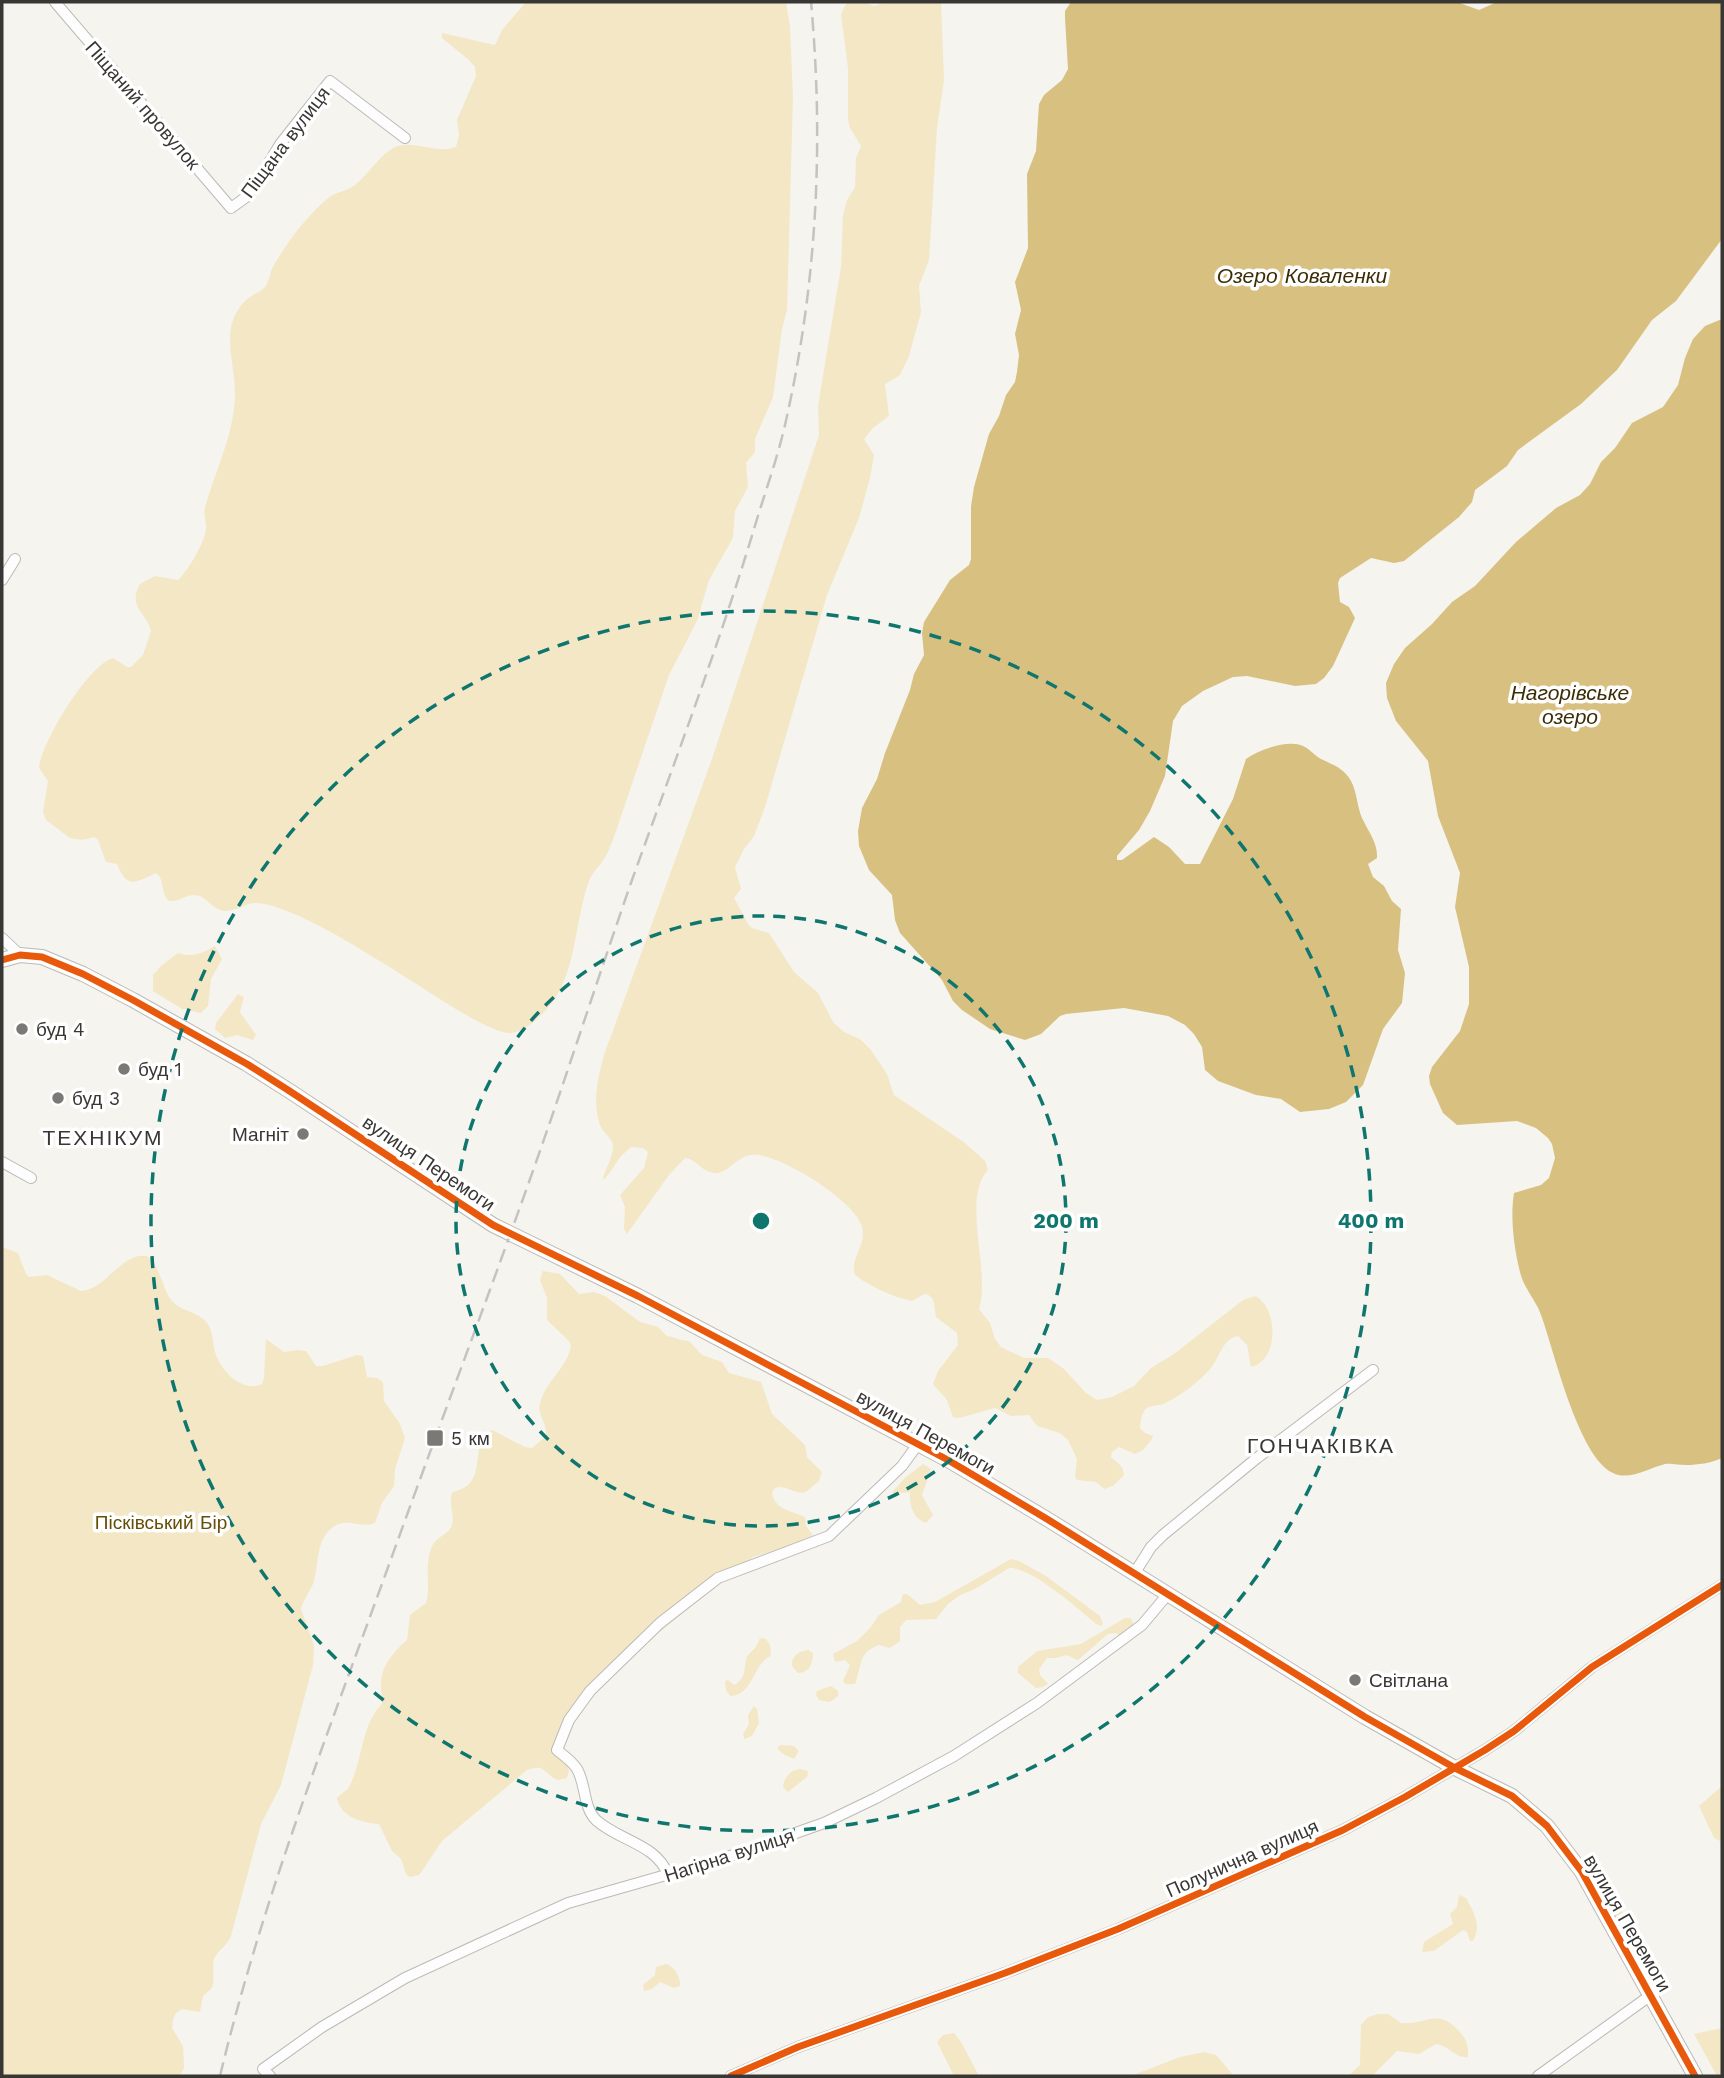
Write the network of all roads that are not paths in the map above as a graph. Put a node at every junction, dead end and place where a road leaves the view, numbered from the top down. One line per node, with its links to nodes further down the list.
1 (55, 2): 3 (street, Піщаний провулок)
2 (405, 138): 3 (street, Піщана вулиця)
3 (231, 208)
4 (15, 559): 5 (street)
5 (2, 579)
6 (2, 939): 7 (street)
7 (20, 955): 8 (street); 12 (street, вулиця Перемоги)
8 (2, 960)
9 (2, 1162): 10 (street)
10 (31, 1178)
11 (1373, 1370): 13 (street)
12 (918, 1444): 13 (street, вулиця Перемоги); 17 (street)
13 (1134, 1574): 15 (street, вулиця Перемоги)
14 (1722, 1585): 16 (street, Полунична вулиця)
15 (1168, 1594): 16 (street, вулиця Перемоги); 17 (street, Нагірна вулиця)
16 (1455, 1768): 18 (street, вулиця Перемоги); 20 (street, Полунична вулиця)
17 (668, 1875): 19 (street, Нагірна вулиця)
18 (1651, 1995): 21 (street); 22 (street, вулиця Перемоги)
19 (267, 2073)
20 (731, 2076)
21 (1538, 2076)
22 (1695, 2076)

